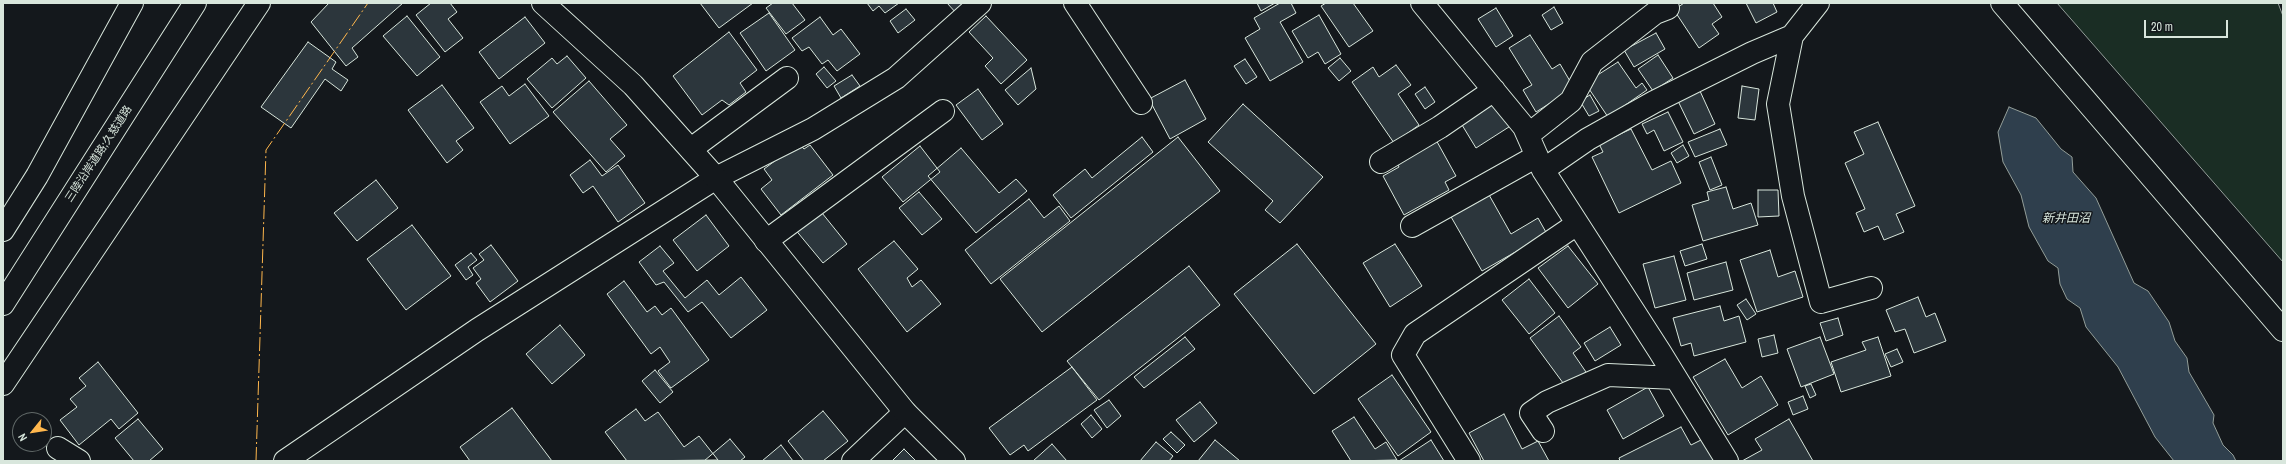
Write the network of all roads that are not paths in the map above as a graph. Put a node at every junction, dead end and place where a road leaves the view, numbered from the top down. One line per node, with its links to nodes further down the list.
1 (132, 3): 23 (main road)
2 (196, 3): 26 (main road, 三陸沿岸道路;久慈道路)
3 (260, 3): 29 (main road)
4 (543, 3): 17 (main road)
5 (980, 3): 20 (main road)
6 (1075, 3): 14 (main road)
7 (1422, 3): 13 (main road)
8 (1818, 3): 11 (main road)
9 (2002, 3): 27 (main road)
10 (1668, 8): 16 (main road)
11 (1792, 36): 19 (main road); 25 (main road)
12 (787, 78): 17 (main road)
13 (1494, 90): 16 (main road); 18 (main road)
14 (1141, 103)
15 (943, 111): 24 (main road)
16 (1528, 135): 19 (main road)
17 (691, 150): 20 (main road)
18 (1381, 162)
19 (1540, 163): 21 (main road); 22 (main road)
20 (716, 178): 24 (main road); 34 (main road)
21 (1577, 224): 28 (main road); 37 (main road)
22 (1412, 226)
23 (3, 230)
24 (766, 241): 30 (main road)
25 (1871, 288)
26 (3, 304)
27 (2283, 330)
28 (1676, 378): 31 (main road); 38 (main road)
29 (3, 384)
30 (905, 412): 35 (main road); 36 (main road)
31 (1543, 431)
32 (58, 448): 33 (main road)
33 (79, 461)
34 (285, 461)
35 (853, 461)
36 (954, 461)
37 (1469, 461)
38 (1727, 461)

